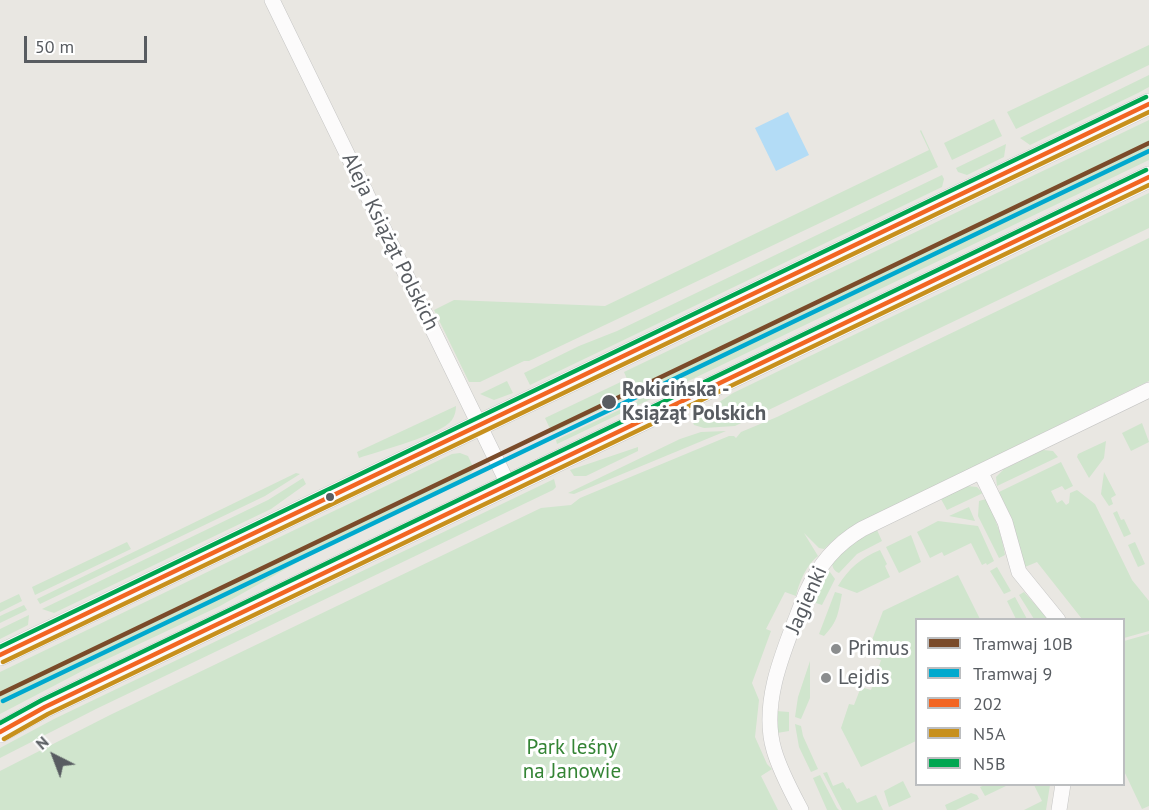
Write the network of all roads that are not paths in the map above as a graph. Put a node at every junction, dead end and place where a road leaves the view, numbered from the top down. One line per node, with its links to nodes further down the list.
1 (273, 0): 5 (street, Aleja Książąt Polskich)
2 (1149, 104): 5 (main road)
3 (1149, 177): 7 (main road)
4 (1149, 390): 6 (street, Jagienki)
5 (480, 425): 7 (street, Aleja Książąt Polskich); 9 (main road)
6 (981, 473): 8 (street); 12 (street, Jagienki)
7 (508, 484): 10 (main road)
8 (1056, 618)
9 (0, 655)
10 (0, 732)
11 (1063, 786): 13 (street)
12 (801, 810)
13 (1059, 810)

